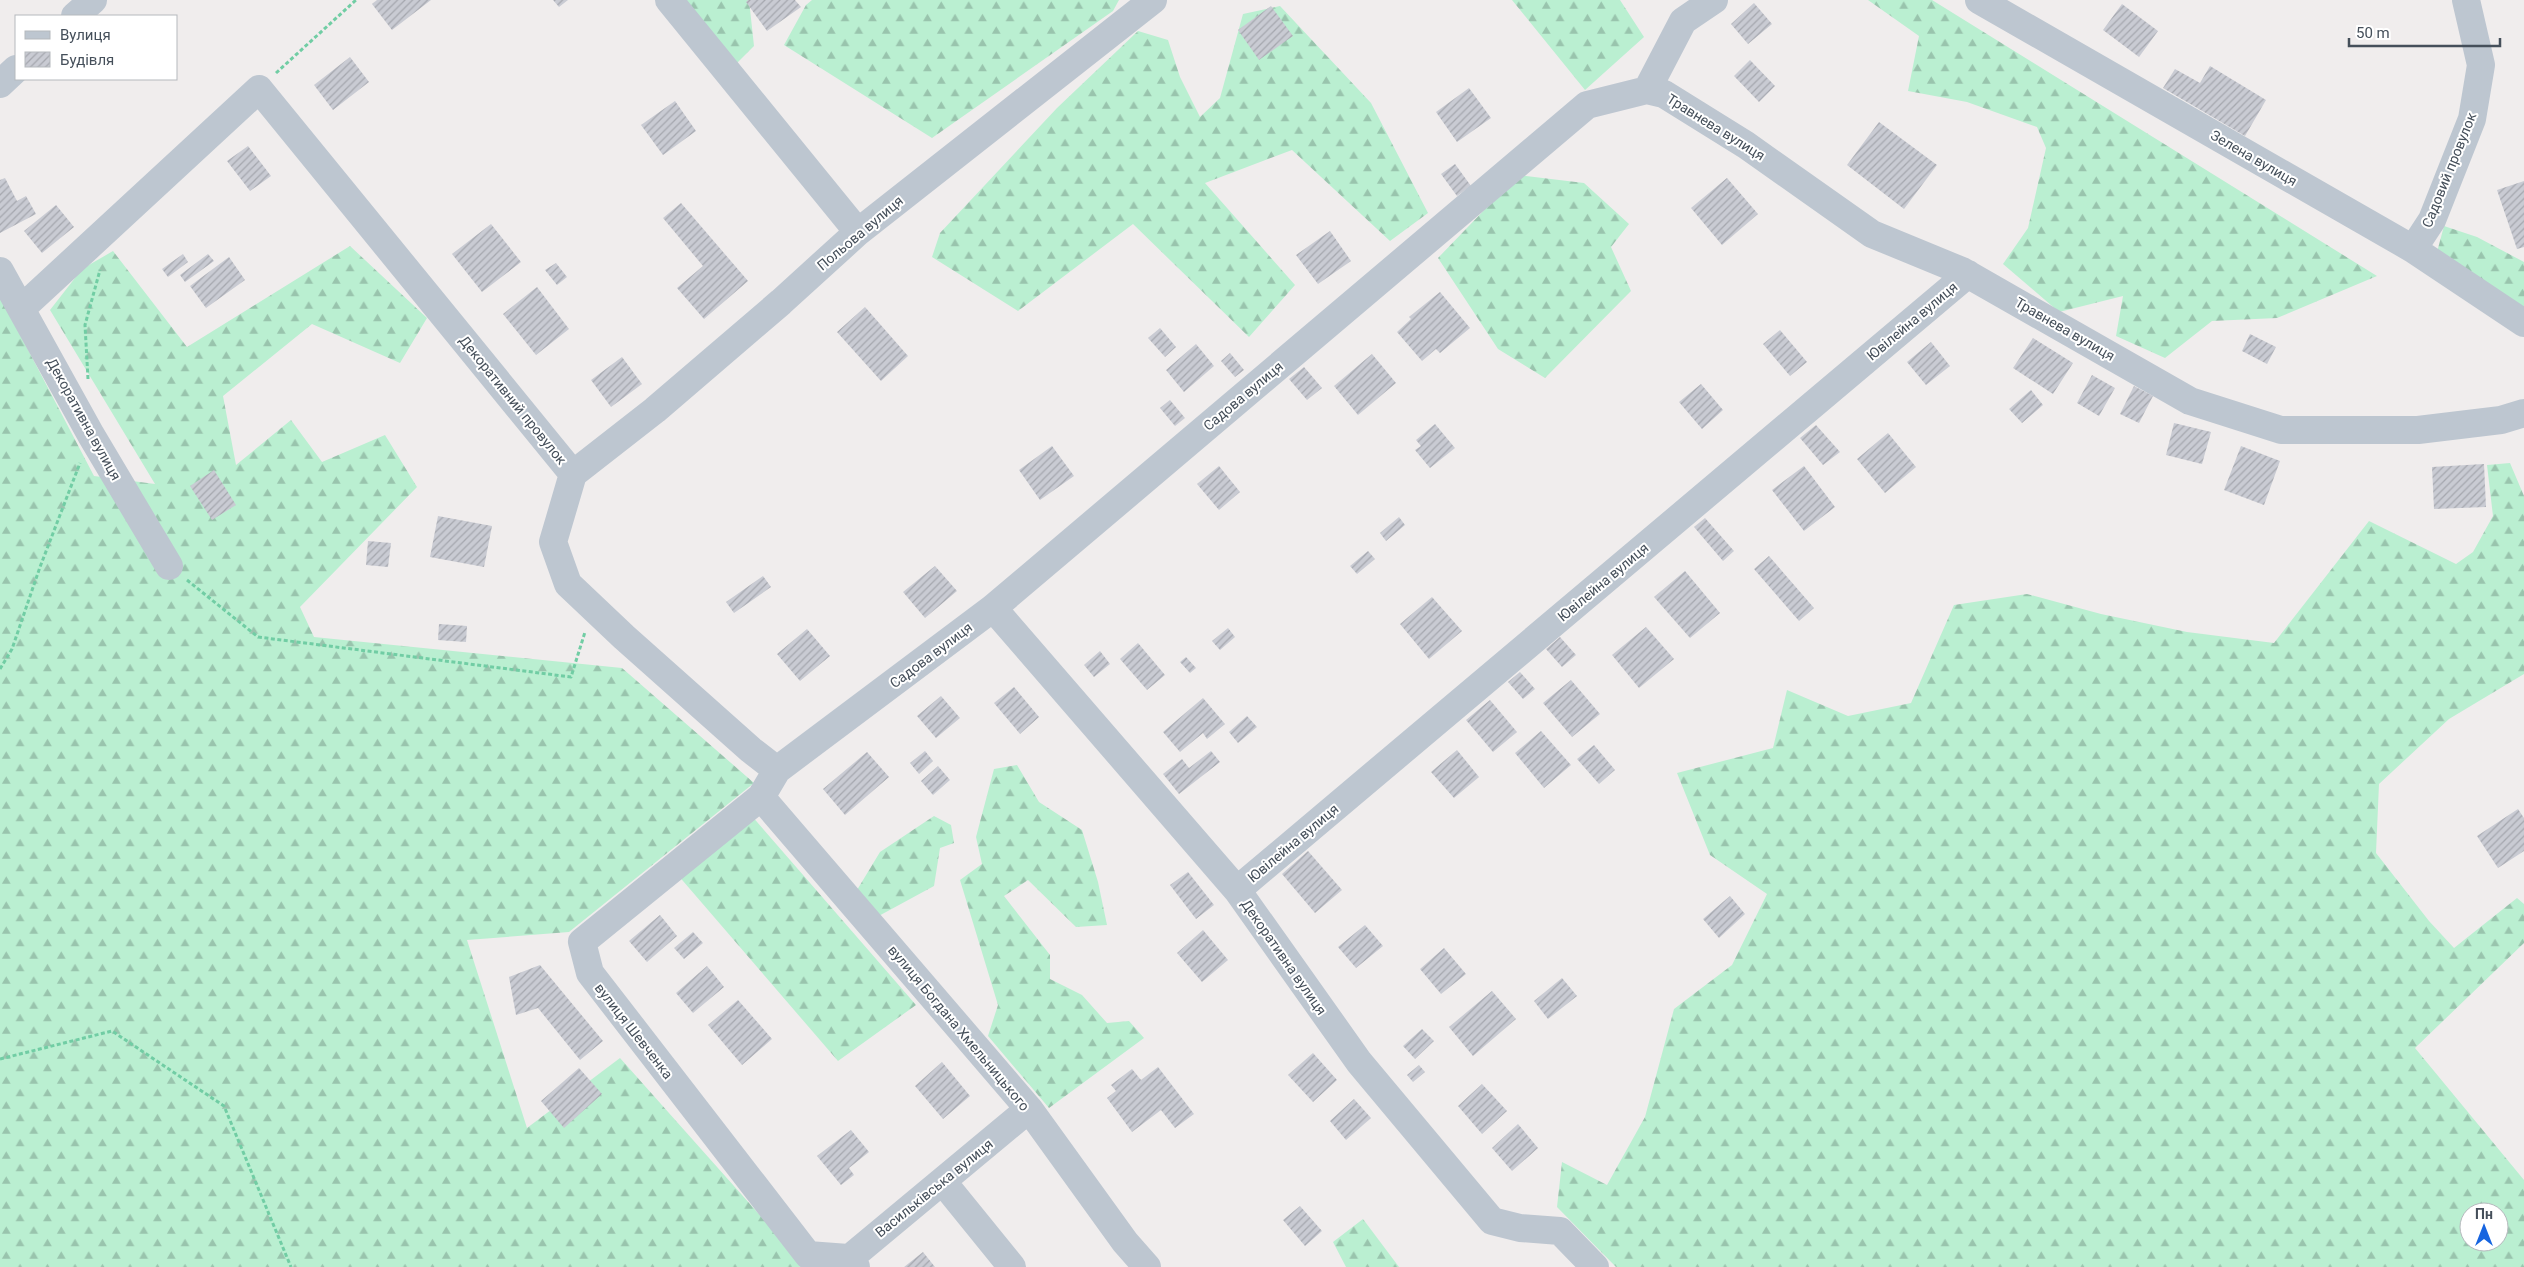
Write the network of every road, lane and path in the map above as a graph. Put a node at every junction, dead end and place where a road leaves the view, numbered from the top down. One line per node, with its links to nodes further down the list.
1 (93, 0): 8 (street)
2 (356, 0): 11 (path)
3 (669, 0): 13 (street)
4 (1153, 0): 13 (street, Польова вулиця)
5 (1714, 0): 12 (street)
6 (1979, 0): 14 (street, Зелена вулиця)
7 (2466, 0): 14 (street, Садовий провулок)
8 (76, 15)
9 (15, 71): 10 (street)
10 (0, 84)
11 (259, 89): 18 (street); 23 (street, Декоративний провулок)
12 (1646, 90): 17 (street, Травнева вулиця); 26 (street, Садова вулиця)
13 (858, 232): 23 (street, Польова вулиця)
14 (2413, 249): 19 (street, Зелена вулиця)
15 (102, 262): 20 (path)
16 (0, 272): 18 (street, Декоративна вулиця)
17 (1968, 274): 21 (street, Травнева вулиця); 30 (street, Ювілейна вулиця)
18 (22, 308): 22 (street, Декоративна вулиця)
19 (2524, 323)
20 (89, 385)
21 (2524, 413)
22 (91, 435): 24 (street, Декоративна вулиця); 27 (path)
23 (573, 474): 25 (street, Декоративний провулок)
24 (169, 566): 25 (path)
25 (592, 607): 28 (street, Декоративний провулок)
26 (993, 608): 28 (street, Садова вулиця); 30 (street, Декоративна вулиця)
27 (0, 669)
28 (777, 770): 29 (street, Садова вулиця)
29 (761, 797): 32 (street, вулиця Богдана Хмельницького); 34 (street, вулиця Шевченка)
30 (1237, 890): 38 (street, Декоративна вулиця)
31 (0, 1059): 35 (path)
32 (1029, 1109): 33 (street, Васильківська вулиця); 37 (street, вулиця Богдана Хмельницького)
33 (942, 1182): 34 (street, Васильківська вулиця); 36 (street)
34 (848, 1264)
35 (291, 1267)
36 (1012, 1267)
37 (1147, 1267)
38 (1595, 1267)

